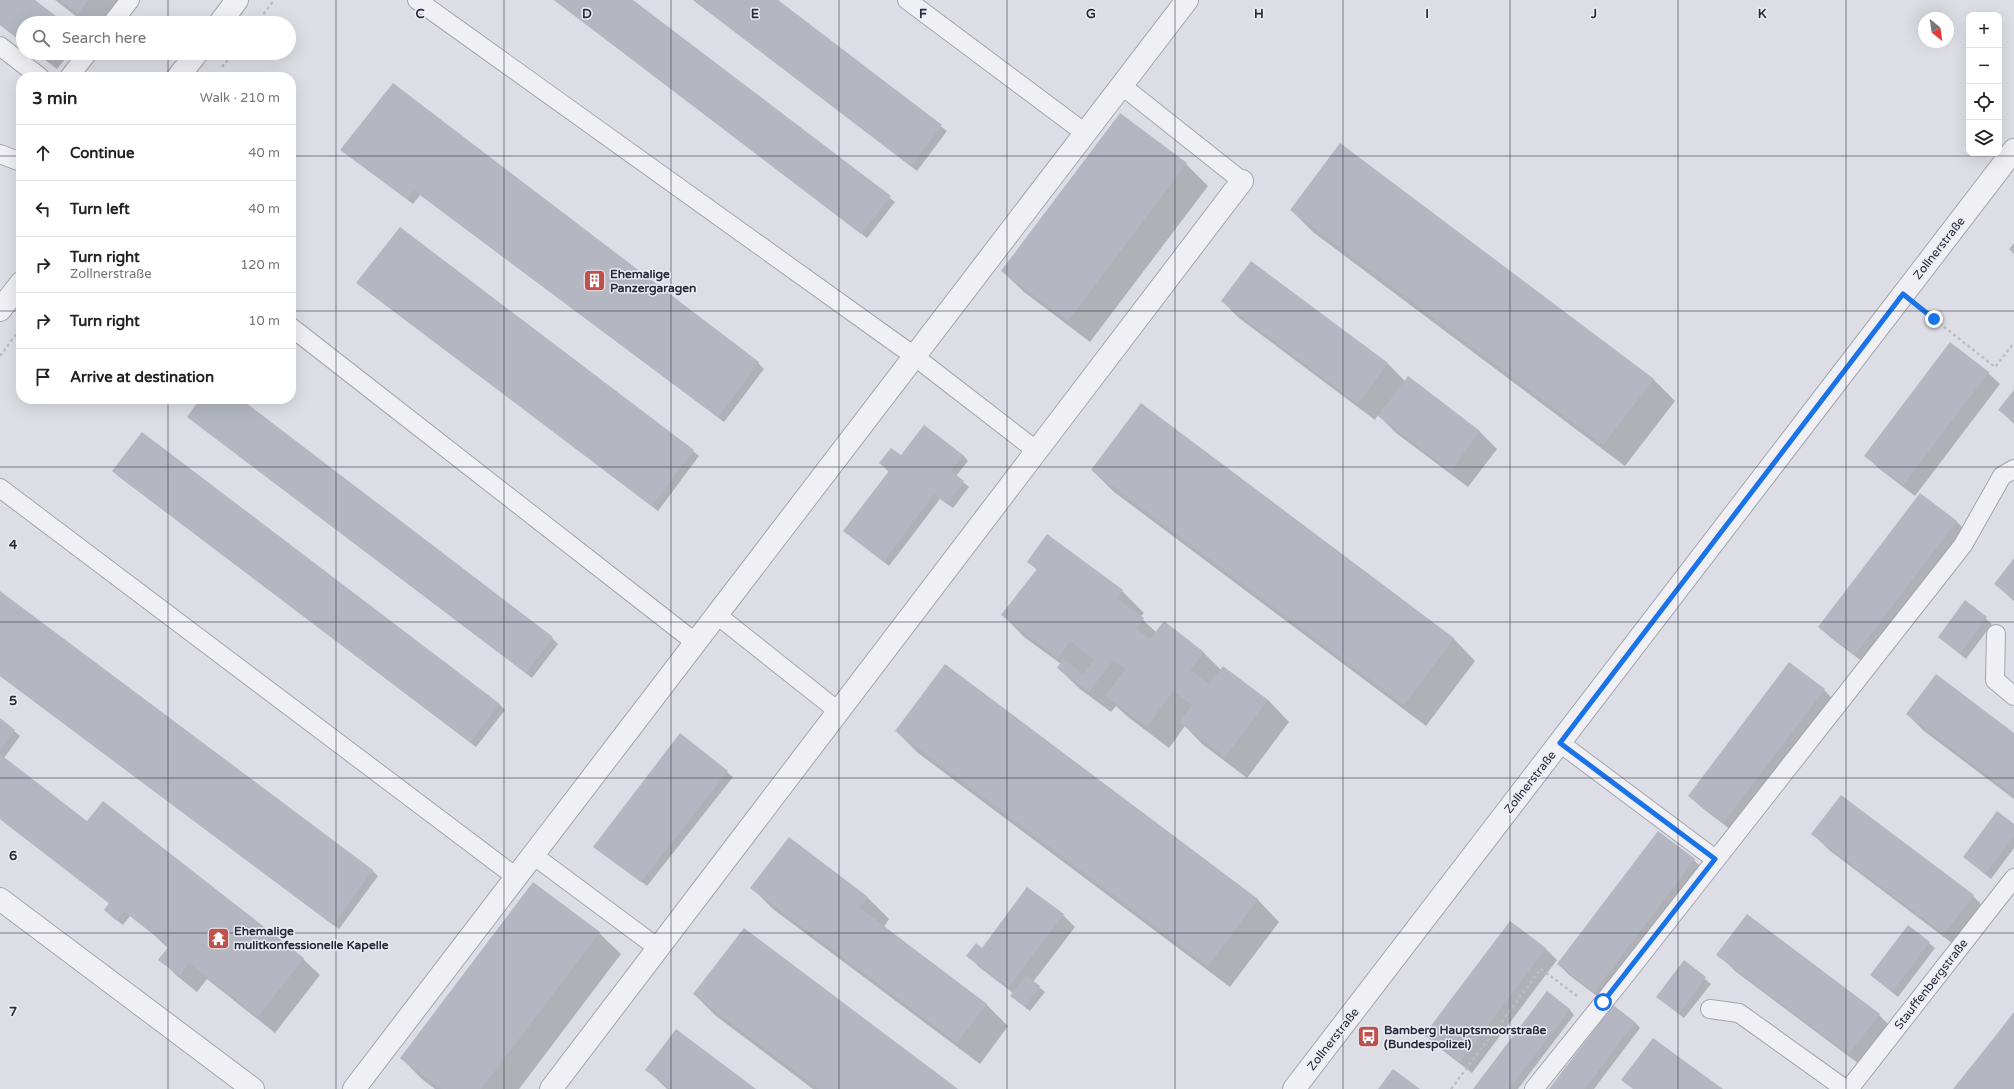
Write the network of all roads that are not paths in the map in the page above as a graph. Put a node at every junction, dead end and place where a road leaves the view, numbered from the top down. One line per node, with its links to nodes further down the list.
1 (130, 0): 6 (lane)
2 (237, 0): 7 (street)
3 (417, 0): 25 (lane)
4 (907, 0): 17 (lane)
5 (1187, 0): 16 (street)
6 (117, 16)
7 (225, 16)
8 (0, 46): 9 (lane)
9 (16, 58)
10 (18, 60): 13 (lane)
11 (82, 60): 14 (lane)
12 (191, 60): 15 (street)
13 (34, 72)
14 (73, 72)
15 (182, 72)
16 (1121, 85): 17 (street); 21 (lane)
17 (1085, 133): 25 (street)
18 (2014, 150): 34 (street, Zollnerstraße)
19 (0, 154): 20 (lane)
20 (16, 160)
21 (1242, 181): 26 (street)
22 (16, 289): 23 (street)
23 (0, 310)
24 (296, 331): 31 (lane)
25 (914, 356): 26 (lane); 29 (street)
26 (1037, 451): 33 (street)
27 (2014, 469): 36 (lane)
28 (0, 488): 37 (lane)
29 (717, 615): 31 (street); 33 (lane)
30 (1996, 634): 32 (lane)
31 (696, 643): 35 (street)
32 (2014, 696)
33 (838, 711): 40 (street)
34 (1560, 743): 36 (lane); 45 (street, Zollnerstraße)
35 (533, 855): 37 (street); 40 (lane)
36 (1715, 859): 46 (lane)
37 (516, 877): 43 (street)
38 (2014, 878): 48 (lane, Stauffenbergstraße)
39 (0, 899): 42 (street)
40 (658, 948): 44 (street)
41 (1710, 1009): 47 (lane)
42 (254, 1089)
43 (354, 1089)
44 (551, 1089)
45 (1294, 1089)
46 (1534, 1089)
47 (1845, 1089)
48 (1849, 1089)

